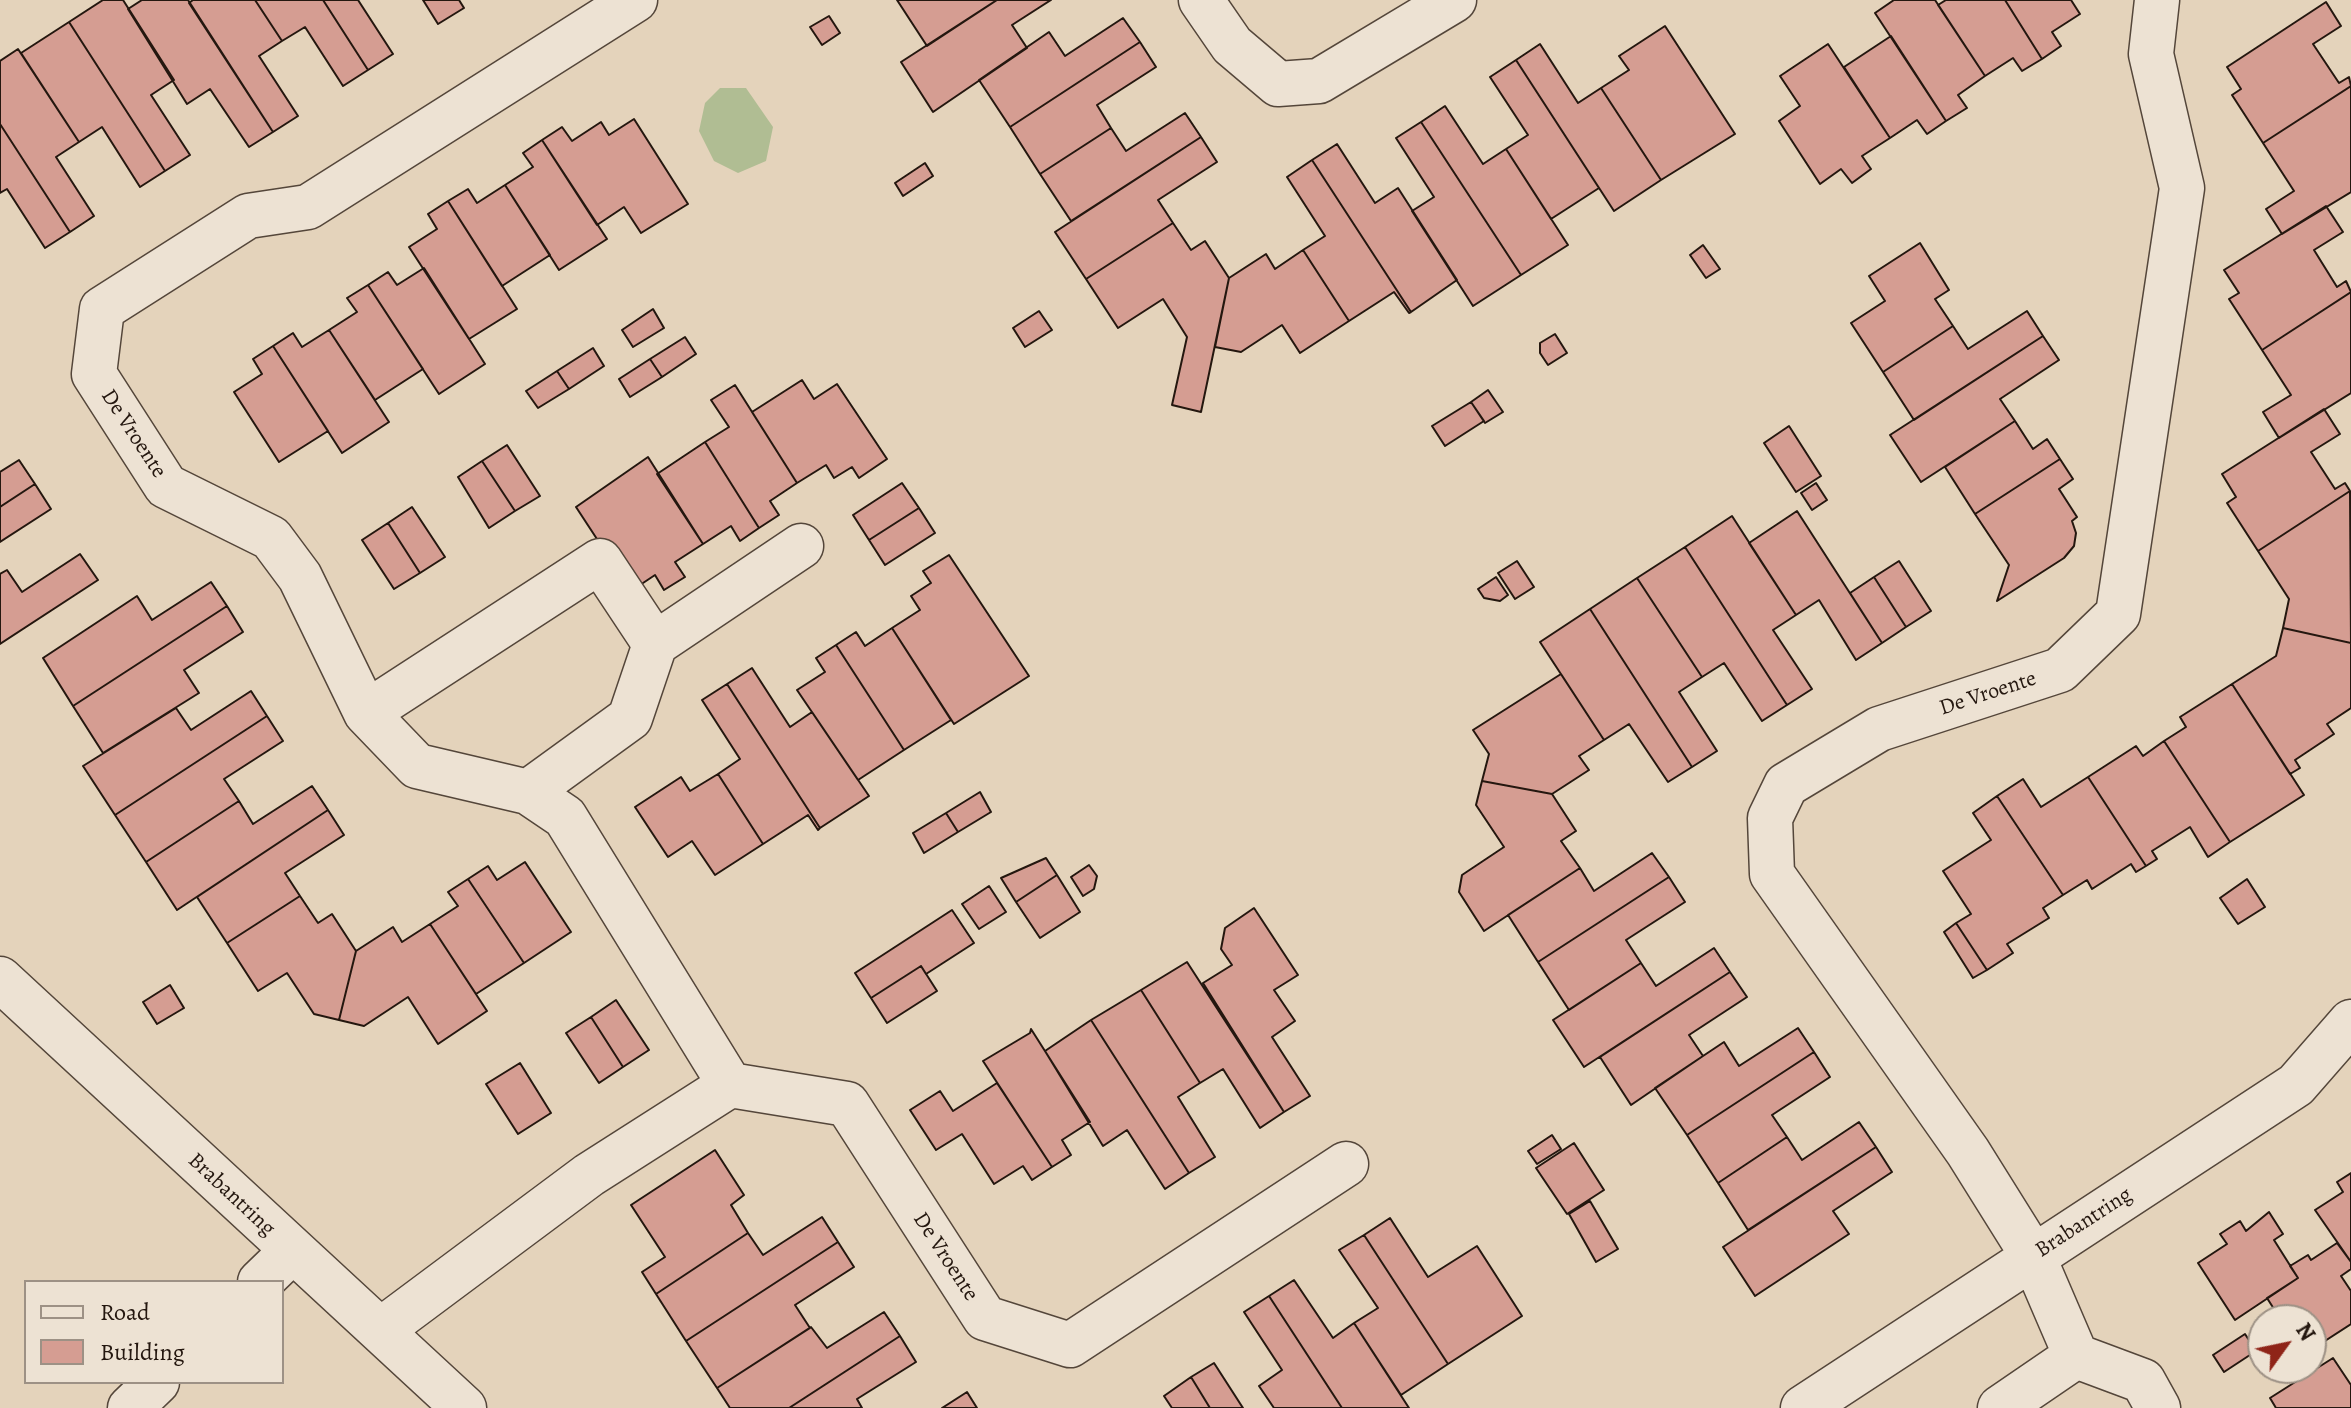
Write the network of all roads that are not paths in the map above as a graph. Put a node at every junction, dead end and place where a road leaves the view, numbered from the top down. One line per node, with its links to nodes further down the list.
1 (635, 0): 7 (street, De Vroente)
2 (1201, 0): 3 (street)
3 (1454, 0)
4 (2157, 0): 14 (street, De Vroente)
5 (801, 546): 6 (street)
6 (655, 644): 7 (street); 8 (street)
7 (366, 713): 8 (street, De Vroente)
8 (528, 792): 11 (street, De Vroente)
9 (0, 979): 13 (street, Brabantring)
10 (2351, 1022): 14 (street, Brabantring)
11 (730, 1085): 12 (street, De Vroente); 16 (street)
12 (1346, 1164)
13 (291, 1252): 15 (street); 16 (street, Brabantring)
14 (2033, 1256): 17 (street, De Vroente); 21 (street, Brabantring)
15 (262, 1280)
16 (381, 1330): 20 (street, Brabantring)
17 (2076, 1356): 22 (street); 23 (street)
18 (155, 1384): 19 (street)
19 (130, 1408)
20 (464, 1408)
21 (1803, 1408)
22 (2000, 1408)
23 (2158, 1408)

